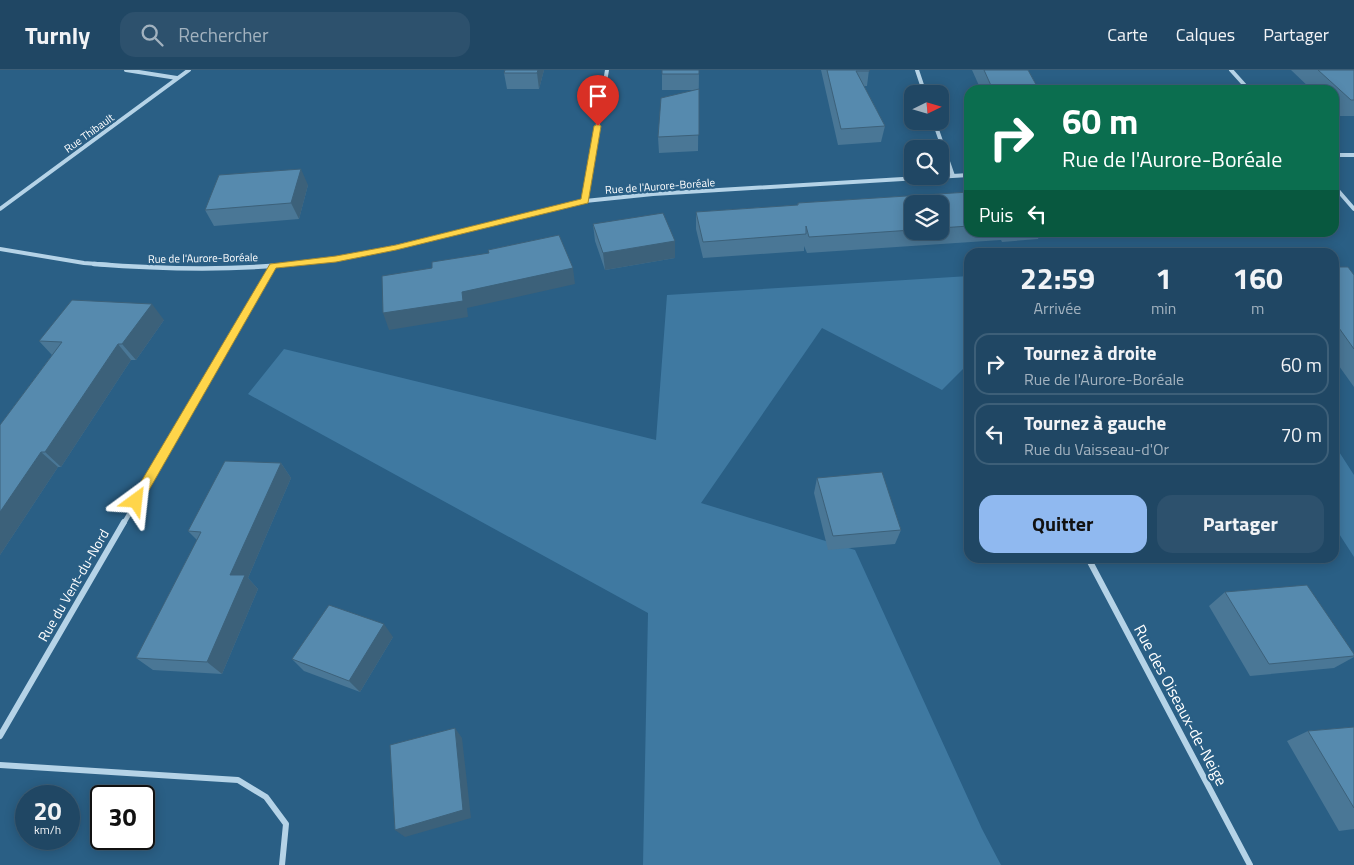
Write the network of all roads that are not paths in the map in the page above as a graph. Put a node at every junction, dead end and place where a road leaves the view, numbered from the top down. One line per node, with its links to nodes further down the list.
1 (126, 70): 6 (street)
2 (188, 70): 6 (street, Rue Thibault)
3 (607, 70): 15 (street)
4 (917, 70): 7 (street)
5 (1231, 70): 8 (street)
6 (177, 78): 16 (street, Rue Thibault)
7 (922, 85)
8 (1244, 85)
9 (937, 130): 13 (street)
10 (1339, 155): 11 (street)
11 (1354, 155)
12 (964, 175): 13 (street, Rue de l'Aurore-Boréale)
13 (953, 176): 15 (street, Rue de l'Aurore-Boréale)
14 (1339, 192): 17 (street)
15 (585, 201): 19 (street, Rue de l'Aurore-Boréale)
16 (0, 209)
17 (1354, 210)
18 (0, 249): 19 (street, Rue de l'Aurore-Boréale)
19 (273, 266): 21 (street, Rue du Vent-du-Nord)
20 (1091, 563): 24 (street, Rue des Oiseaux-de-Neige)
21 (0, 736)
22 (0, 765): 23 (street)
23 (282, 865)
24 (1250, 865)

